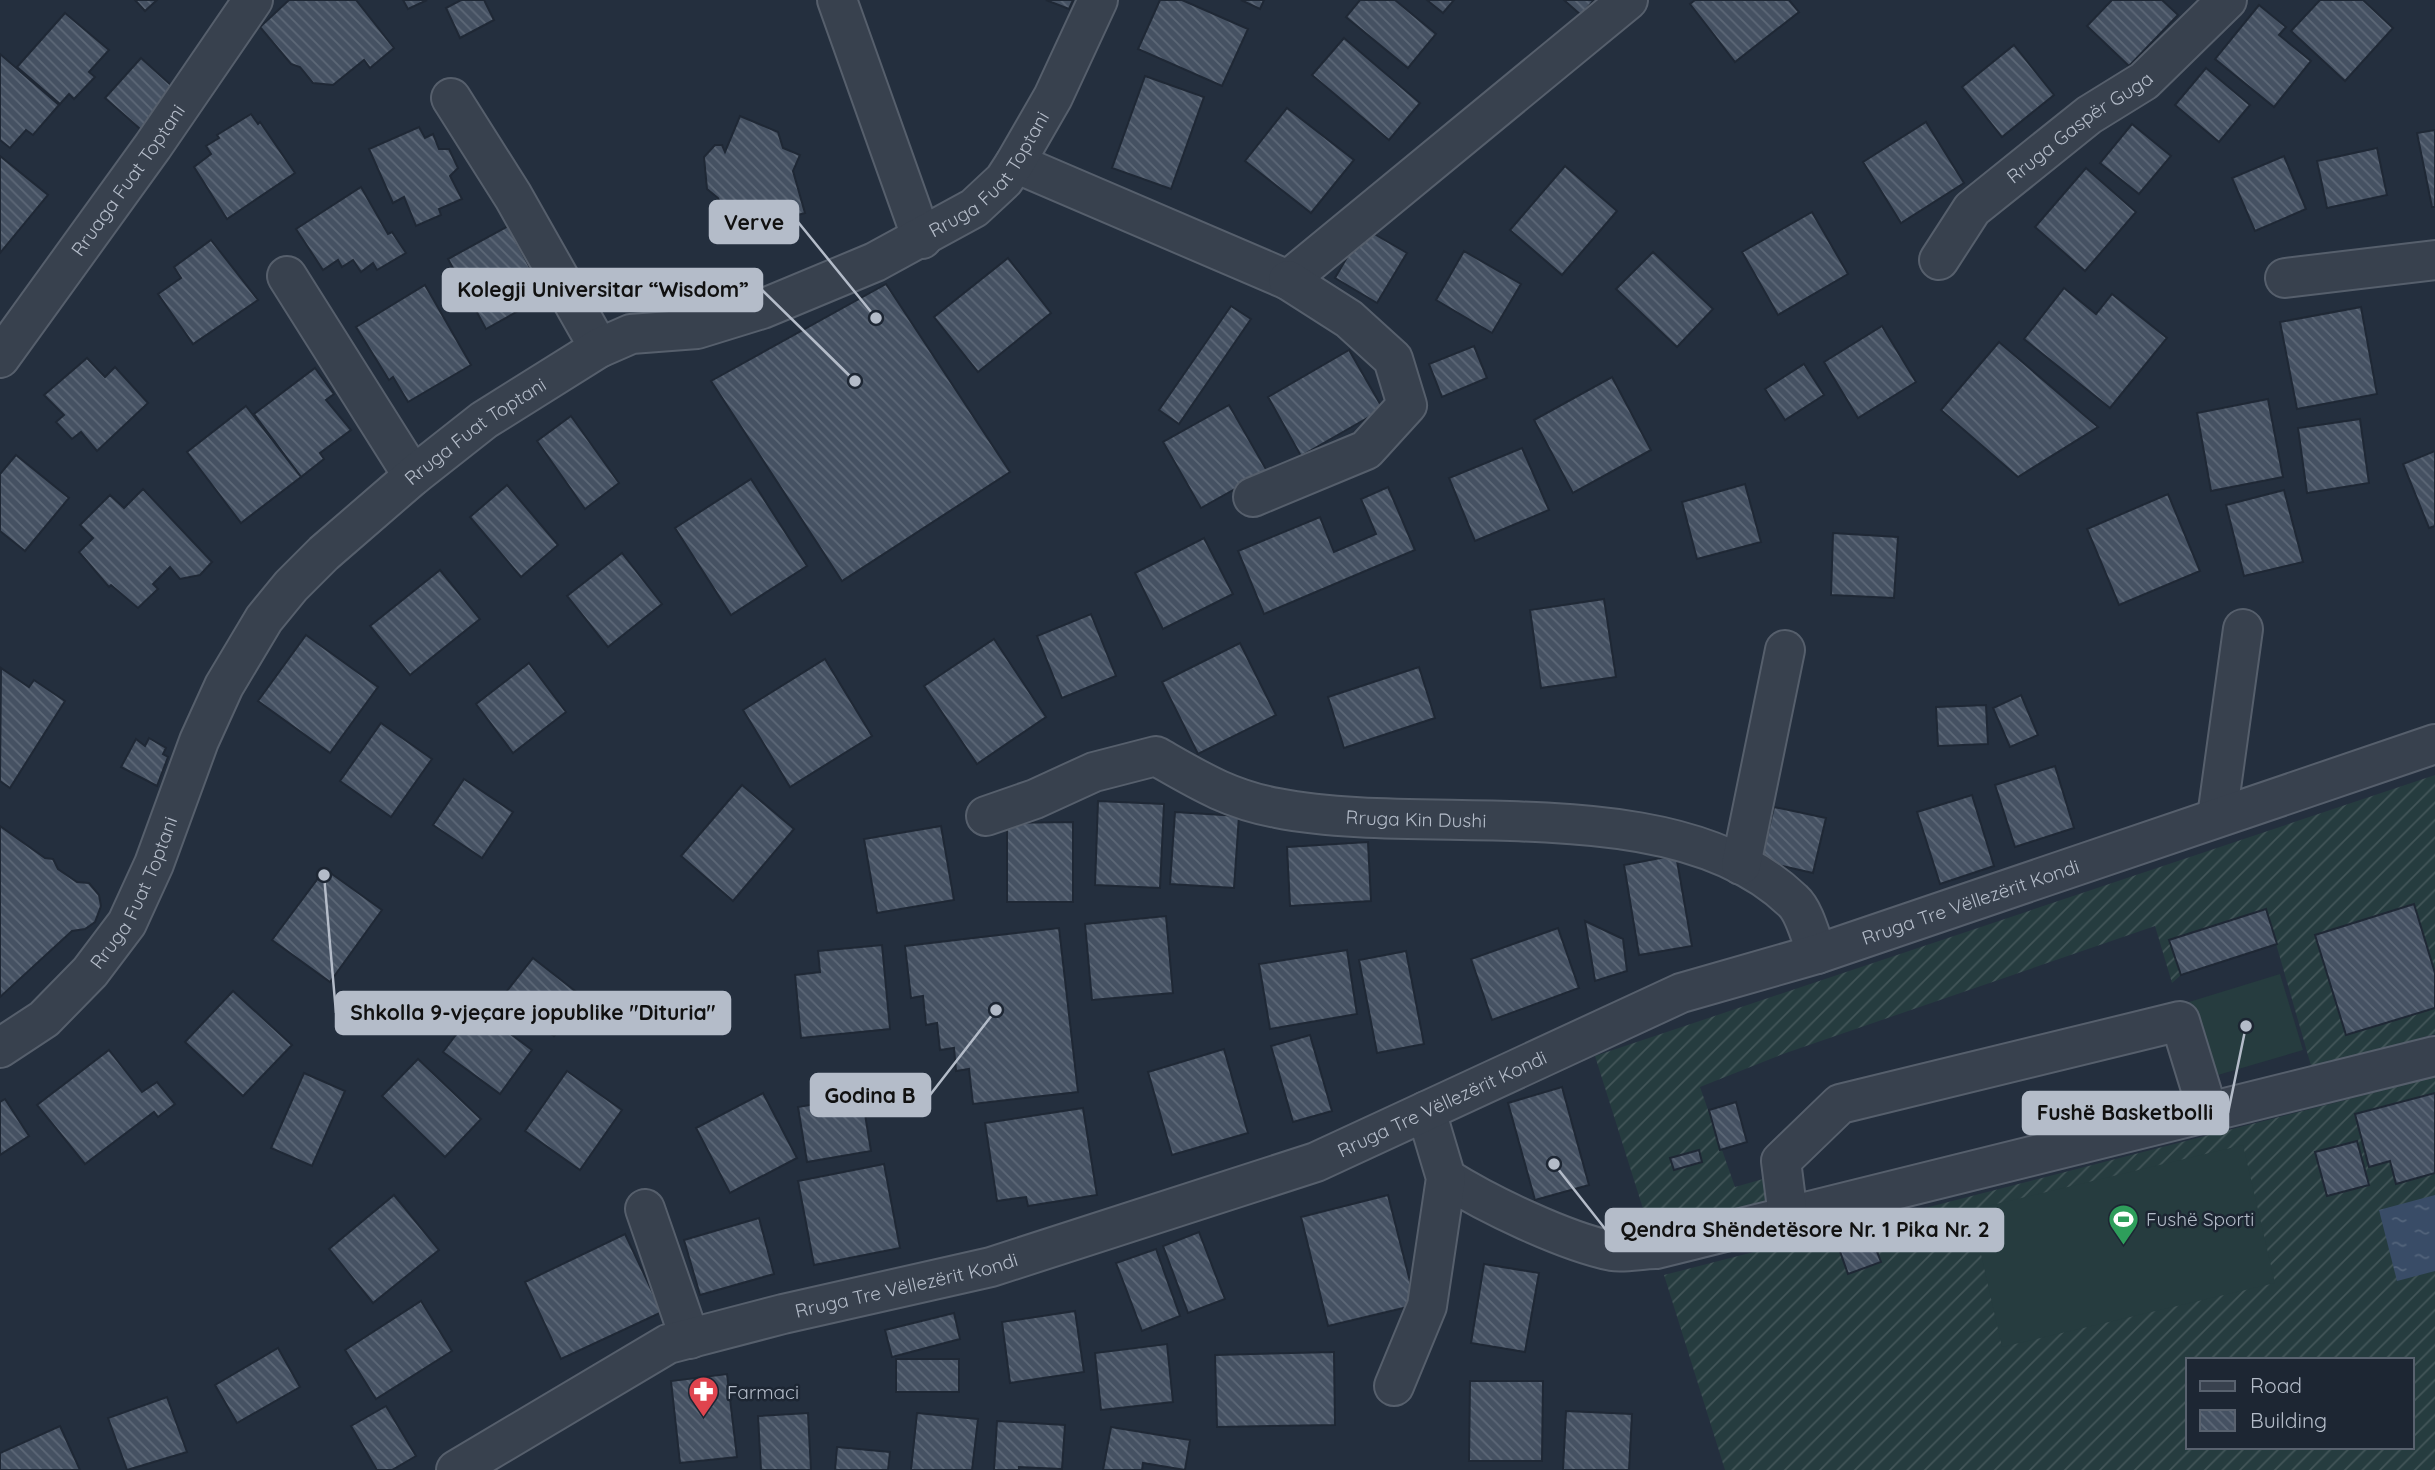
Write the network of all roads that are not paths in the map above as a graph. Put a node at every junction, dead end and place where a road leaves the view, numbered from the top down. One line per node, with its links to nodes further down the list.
1 (253, 0): 15 (street, Rruaga Fuat Toptani)
2 (837, 0): 8 (street)
3 (1098, 0): 7 (street, Rruga Fuat Toptani)
4 (1628, 0): 13 (street)
5 (2227, 0): 9 (street, Rruga Gaspër Guga)
6 (451, 98): 14 (street)
7 (1015, 163): 8 (street, Rruga Fuat Toptani); 13 (street)
8 (922, 239): 14 (street, Rruga Fuat Toptani)
9 (1939, 260)
10 (2435, 260): 12 (street)
11 (287, 276): 16 (street)
12 (2285, 278)
13 (1288, 280): 17 (street)
14 (599, 348): 16 (street, Rruga Fuat Toptani)
15 (0, 358)
16 (413, 476): 25 (street, Rruga Fuat Toptani)
17 (1253, 497)
18 (2243, 629): 22 (street)
19 (1785, 650): 23 (street)
20 (2435, 744): 22 (street, Rruga Tre Vëllezërit Kondi)
21 (986, 816): 23 (street, Rruga Kin Dushi)
22 (2217, 817): 24 (street, Rruga Tre Vëllezërit Kondi)
23 (1741, 864): 24 (street, Rruga Kin Dushi)
24 (1817, 954): 27 (street, Rruga Tre Vëllezërit Kondi)
25 (0, 1048)
26 (2435, 1056): 28 (street)
27 (1426, 1111): 29 (street); 32 (street, Rruga Tre Vëllezërit Kondi)
28 (2208, 1112): 31 (street); 31 (street)
29 (1446, 1178): 31 (street); 33 (street)
30 (645, 1209): 32 (street)
31 (1788, 1216)
32 (691, 1339): 34 (street, Rruga Tre Vëllezërit Kondi)
33 (1394, 1386)
34 (472, 1467)

